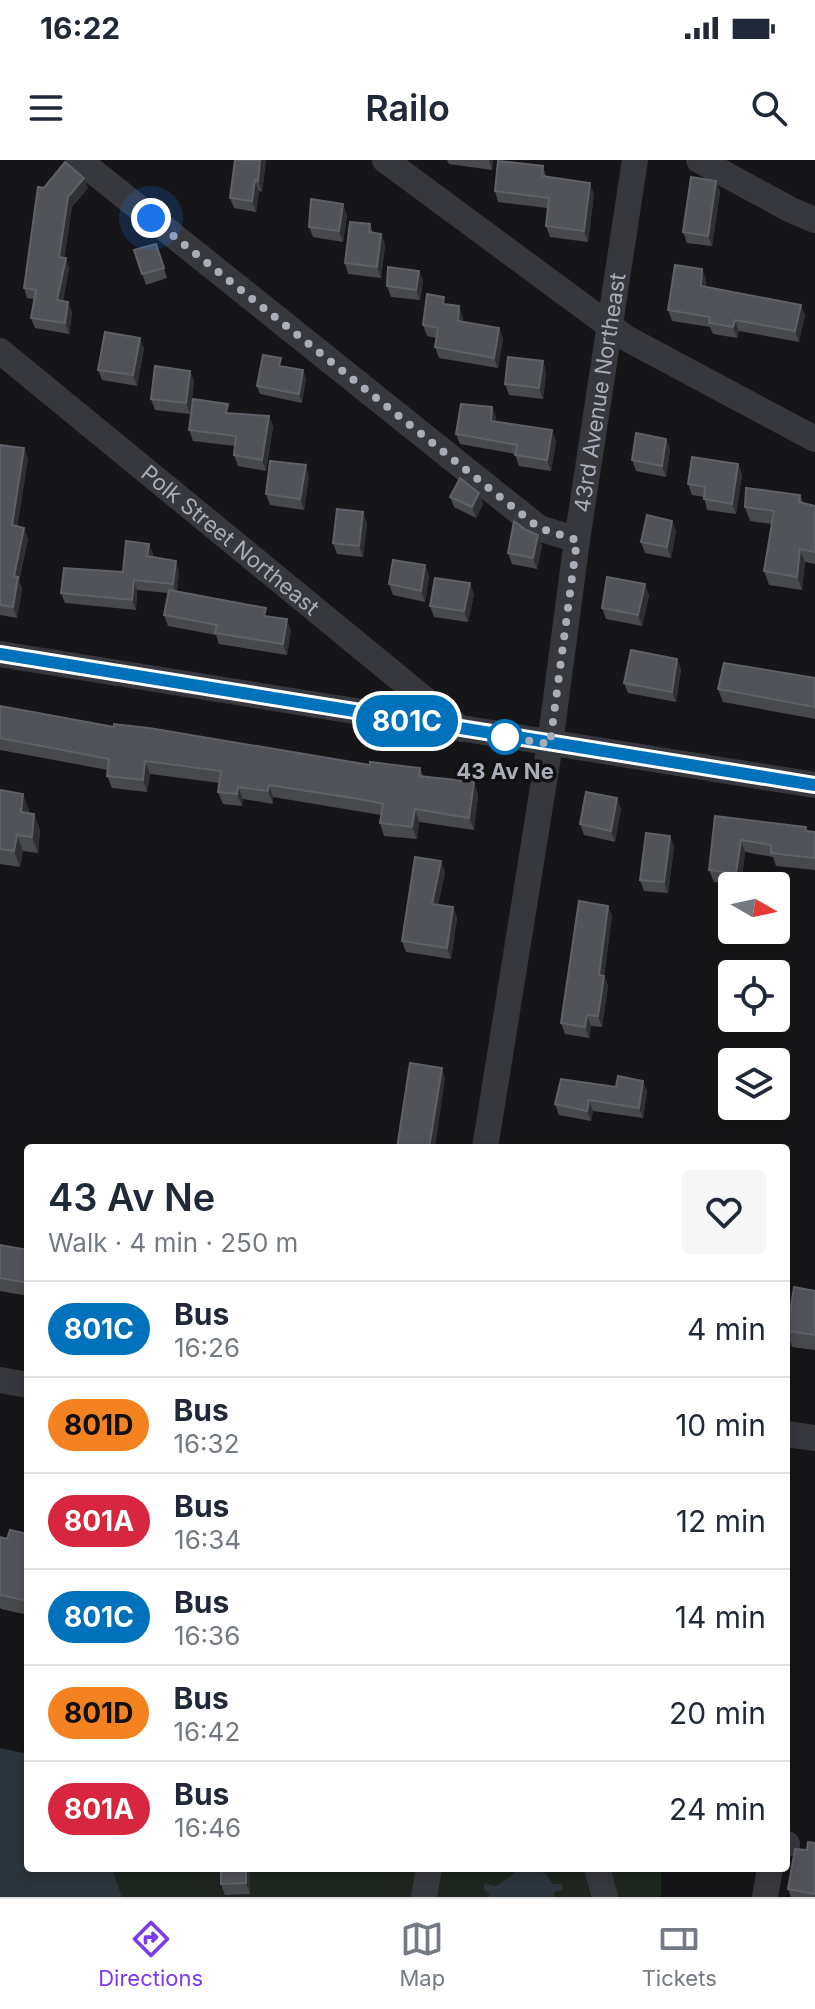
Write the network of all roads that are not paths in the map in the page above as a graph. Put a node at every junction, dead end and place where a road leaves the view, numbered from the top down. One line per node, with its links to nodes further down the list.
1 (79, 160): 9 (street)
2 (385, 160): 6 (street)
3 (635, 160): 6 (street, 43rd Avenue Northeast)
4 (699, 160): 5 (street)
5 (815, 220)
6 (609, 326): 8 (street); 9 (street, 43rd Avenue Northeast)
7 (0, 351): 11 (street, Polk Street Northeast)
8 (815, 439)
9 (577, 540): 12 (street, 43rd Avenue Northeast)
10 (0, 654): 11 (street)
11 (461, 730): 12 (street)
12 (550, 744): 13 (street); 14 (street, 43rd Avenue Northeast)
13 (815, 785)
14 (486, 1144)
15 (0, 1380): 16 (street)
16 (24, 1384)
17 (790, 1435): 18 (street)
18 (815, 1438)
19 (428, 1872): 22 (street)
20 (598, 1872): 23 (street)
21 (769, 1872): 24 (street)
22 (424, 1897)
23 (605, 1897)
24 (765, 1897)

